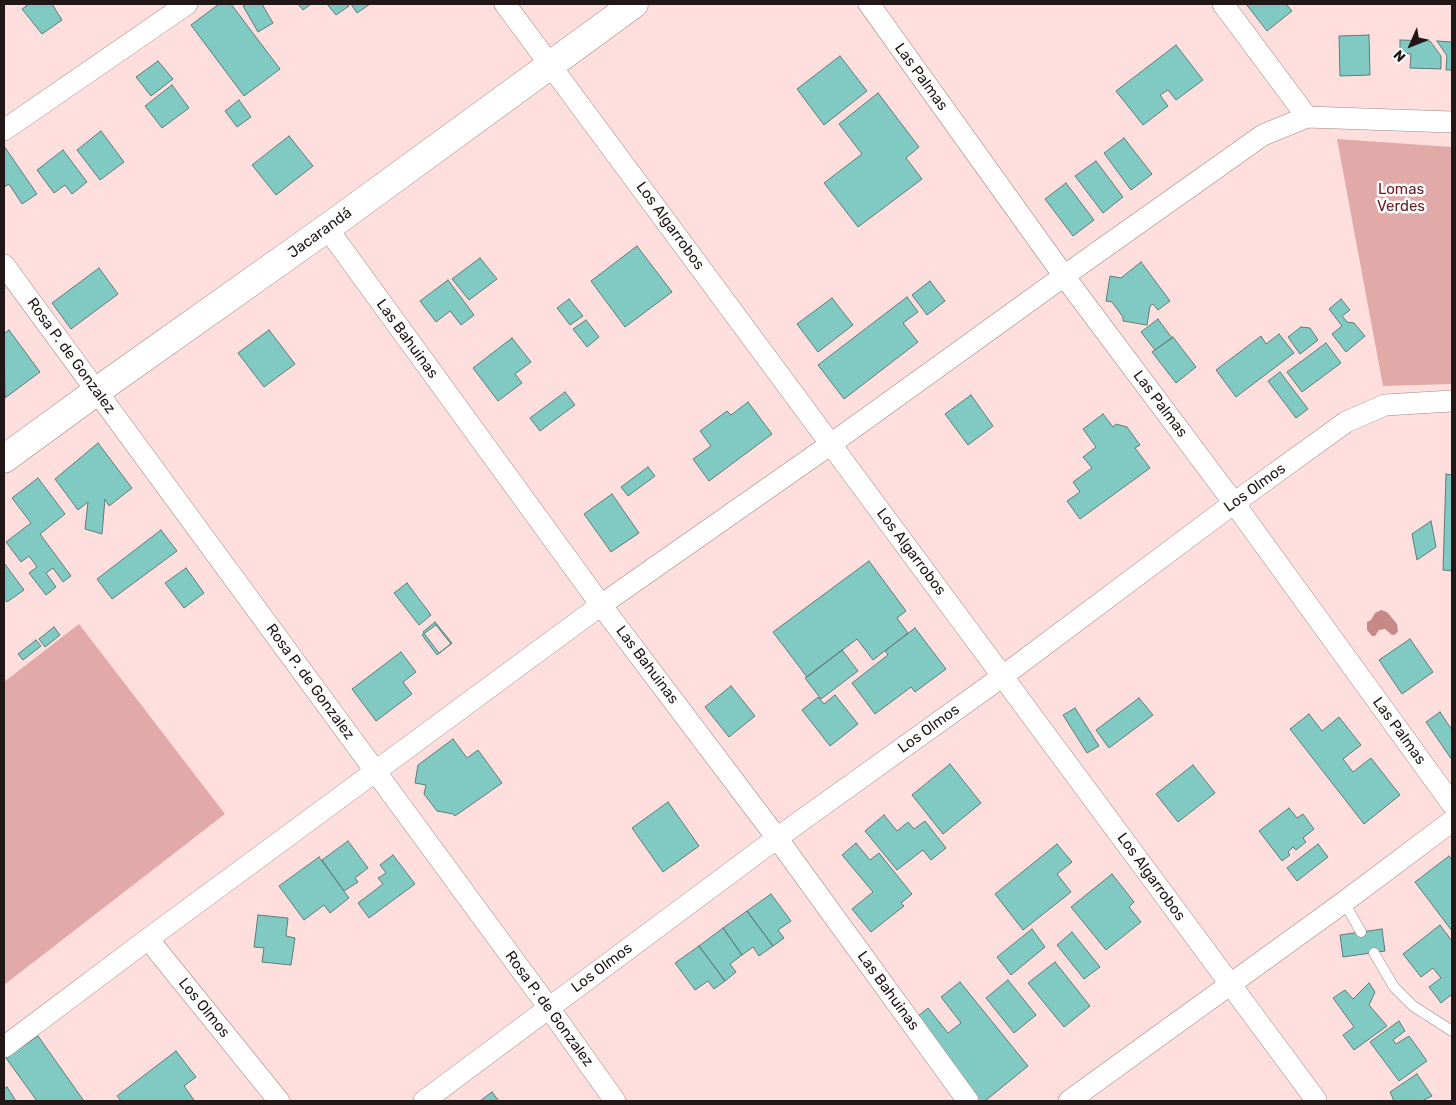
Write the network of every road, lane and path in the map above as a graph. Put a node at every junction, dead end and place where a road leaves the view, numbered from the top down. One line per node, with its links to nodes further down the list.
1 (187, 4): 9 (street)
2 (505, 4): 6 (street, Los Algarrobos)
3 (634, 4): 6 (street, Jacarandá)
4 (869, 4): 12 (street, Las Palmas)
5 (1222, 4): 7 (street)
6 (551, 65): 10 (street, Jacarandá); 15 (street, Los Algarrobos)
7 (1307, 117): 8 (street); 12 (street)
8 (1452, 122)
9 (4, 130)
10 (327, 228): 13 (street, Jacarandá); 18 (street, Las Bahuinas)
11 (4, 264): 13 (street, Rosa P. de Gonzalez)
12 (1064, 276): 15 (street); 17 (street, Las Palmas)
13 (96, 391): 16 (street, Jacarandá); 20 (street, Rosa P. de Gonzalez)
14 (1452, 401): 17 (street, Los Olmos)
15 (831, 444): 18 (street); 19 (street, Los Algarrobos)
16 (4, 459)
17 (1234, 503): 19 (street, Los Olmos); 21 (street, Las Palmas)
18 (601, 605): 20 (street); 23 (street, Las Bahuinas)
19 (1003, 676): 23 (street, Los Olmos); 28 (street, Los Algarrobos)
20 (376, 772): 26 (street); 29 (street, Rosa P. de Gonzalez)
21 (1452, 804)
22 (1452, 821): 24 (street)
23 (777, 838): 29 (street, Los Olmos); 36 (street, Las Bahuinas)
24 (1344, 902): 25 (lane); 28 (street)
25 (1361, 932)
26 (148, 939): 31 (street); 33 (street, Los Olmos)
27 (1374, 953): 30 (lane)
28 (1230, 984): 32 (street, Los Algarrobos); 37 (street)
29 (549, 1008): 34 (street, Los Olmos); 35 (street, Rosa P. de Gonzalez)
30 (1452, 1031)
31 (4, 1047)
32 (1316, 1100)
33 (279, 1101)
34 (424, 1101)
35 (615, 1101)
36 (968, 1101)
37 (1069, 1101)

